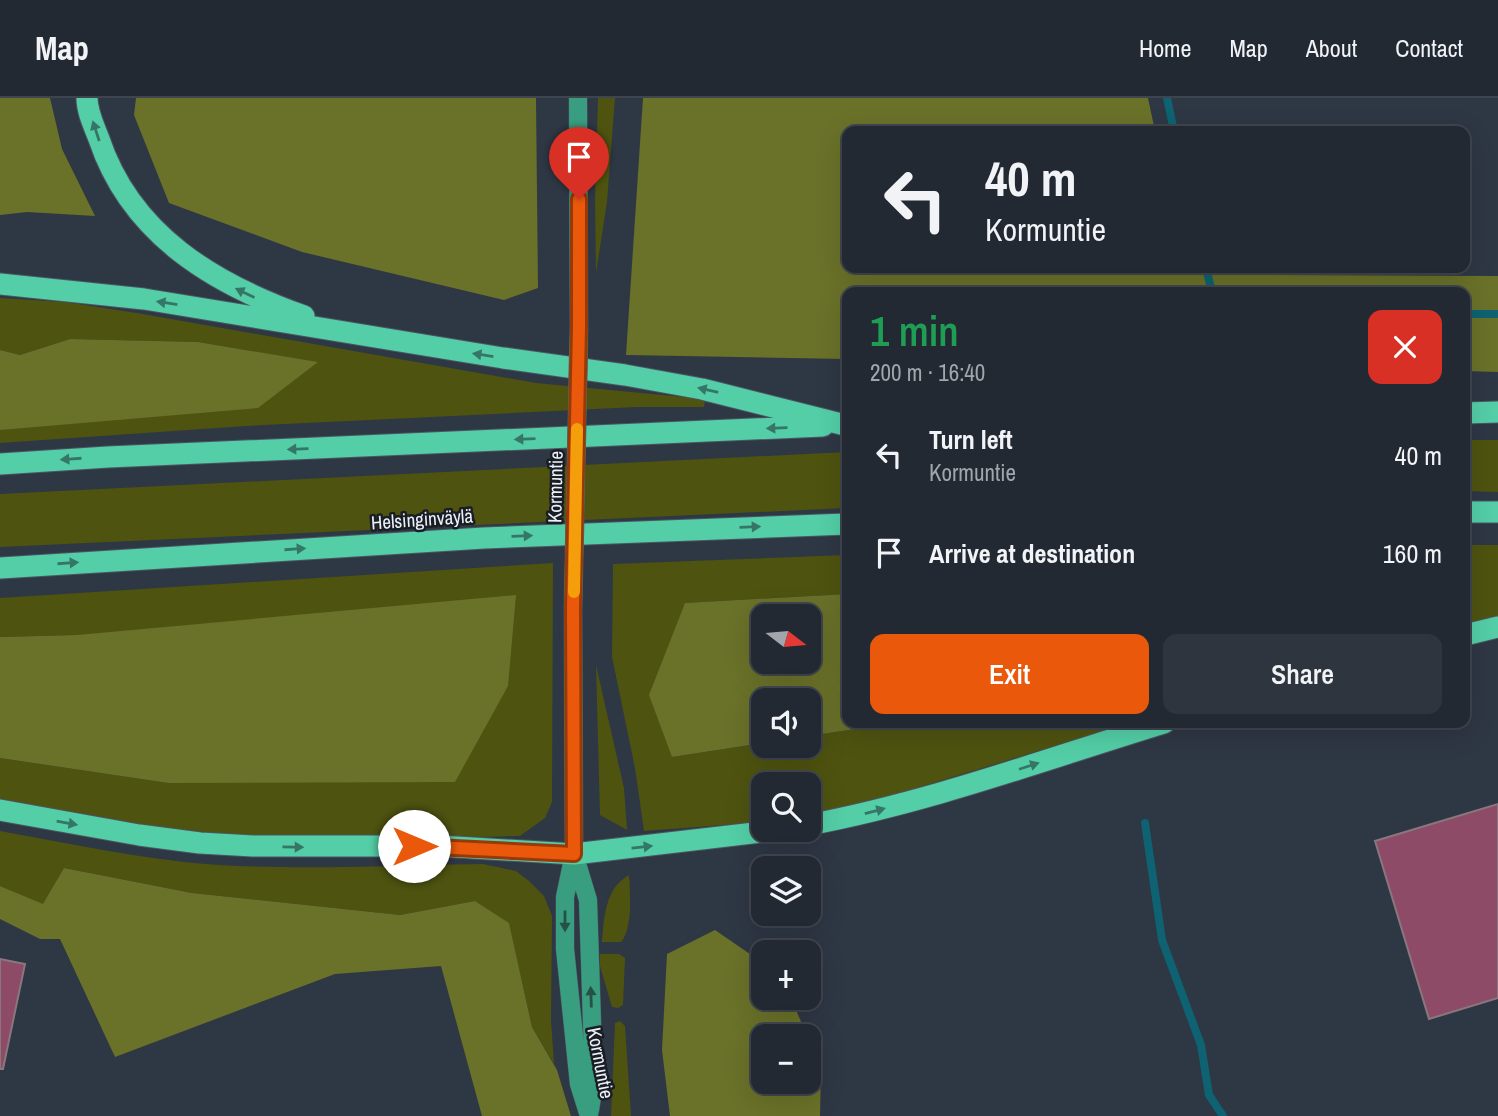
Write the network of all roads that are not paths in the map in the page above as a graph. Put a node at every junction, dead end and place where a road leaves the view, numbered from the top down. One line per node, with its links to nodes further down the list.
1 (87, 98): 4 (highway, one-way to 1)
2 (580, 98): 20 (street, Kormuntie, bridge)
3 (0, 284): 4 (highway, one-way to 3)
4 (355, 334): 7 (highway, one-way to 4)
5 (1498, 412): 6 (highway)
6 (1470, 413)
7 (842, 424)
8 (842, 425): 9 (highway, one-way to 9)
9 (0, 464)
10 (1470, 512): 11 (highway)
11 (1498, 512)
12 (842, 523): 13 (highway, Helsinginväylä, one-way to 12)
13 (0, 568)
14 (1498, 627): 15 (highway)
15 (1470, 634)
16 (1149, 728): 18 (highway, one-way to 16)
17 (0, 810): 20 (highway, one-way to 20)
18 (821, 822)
19 (751, 833): 20 (highway, one-way to 19)
20 (574, 854): 21 (street, Kormuntie, one-way to 20); 21 (street, Kormuntie, one-way to 21)
21 (589, 1115)

